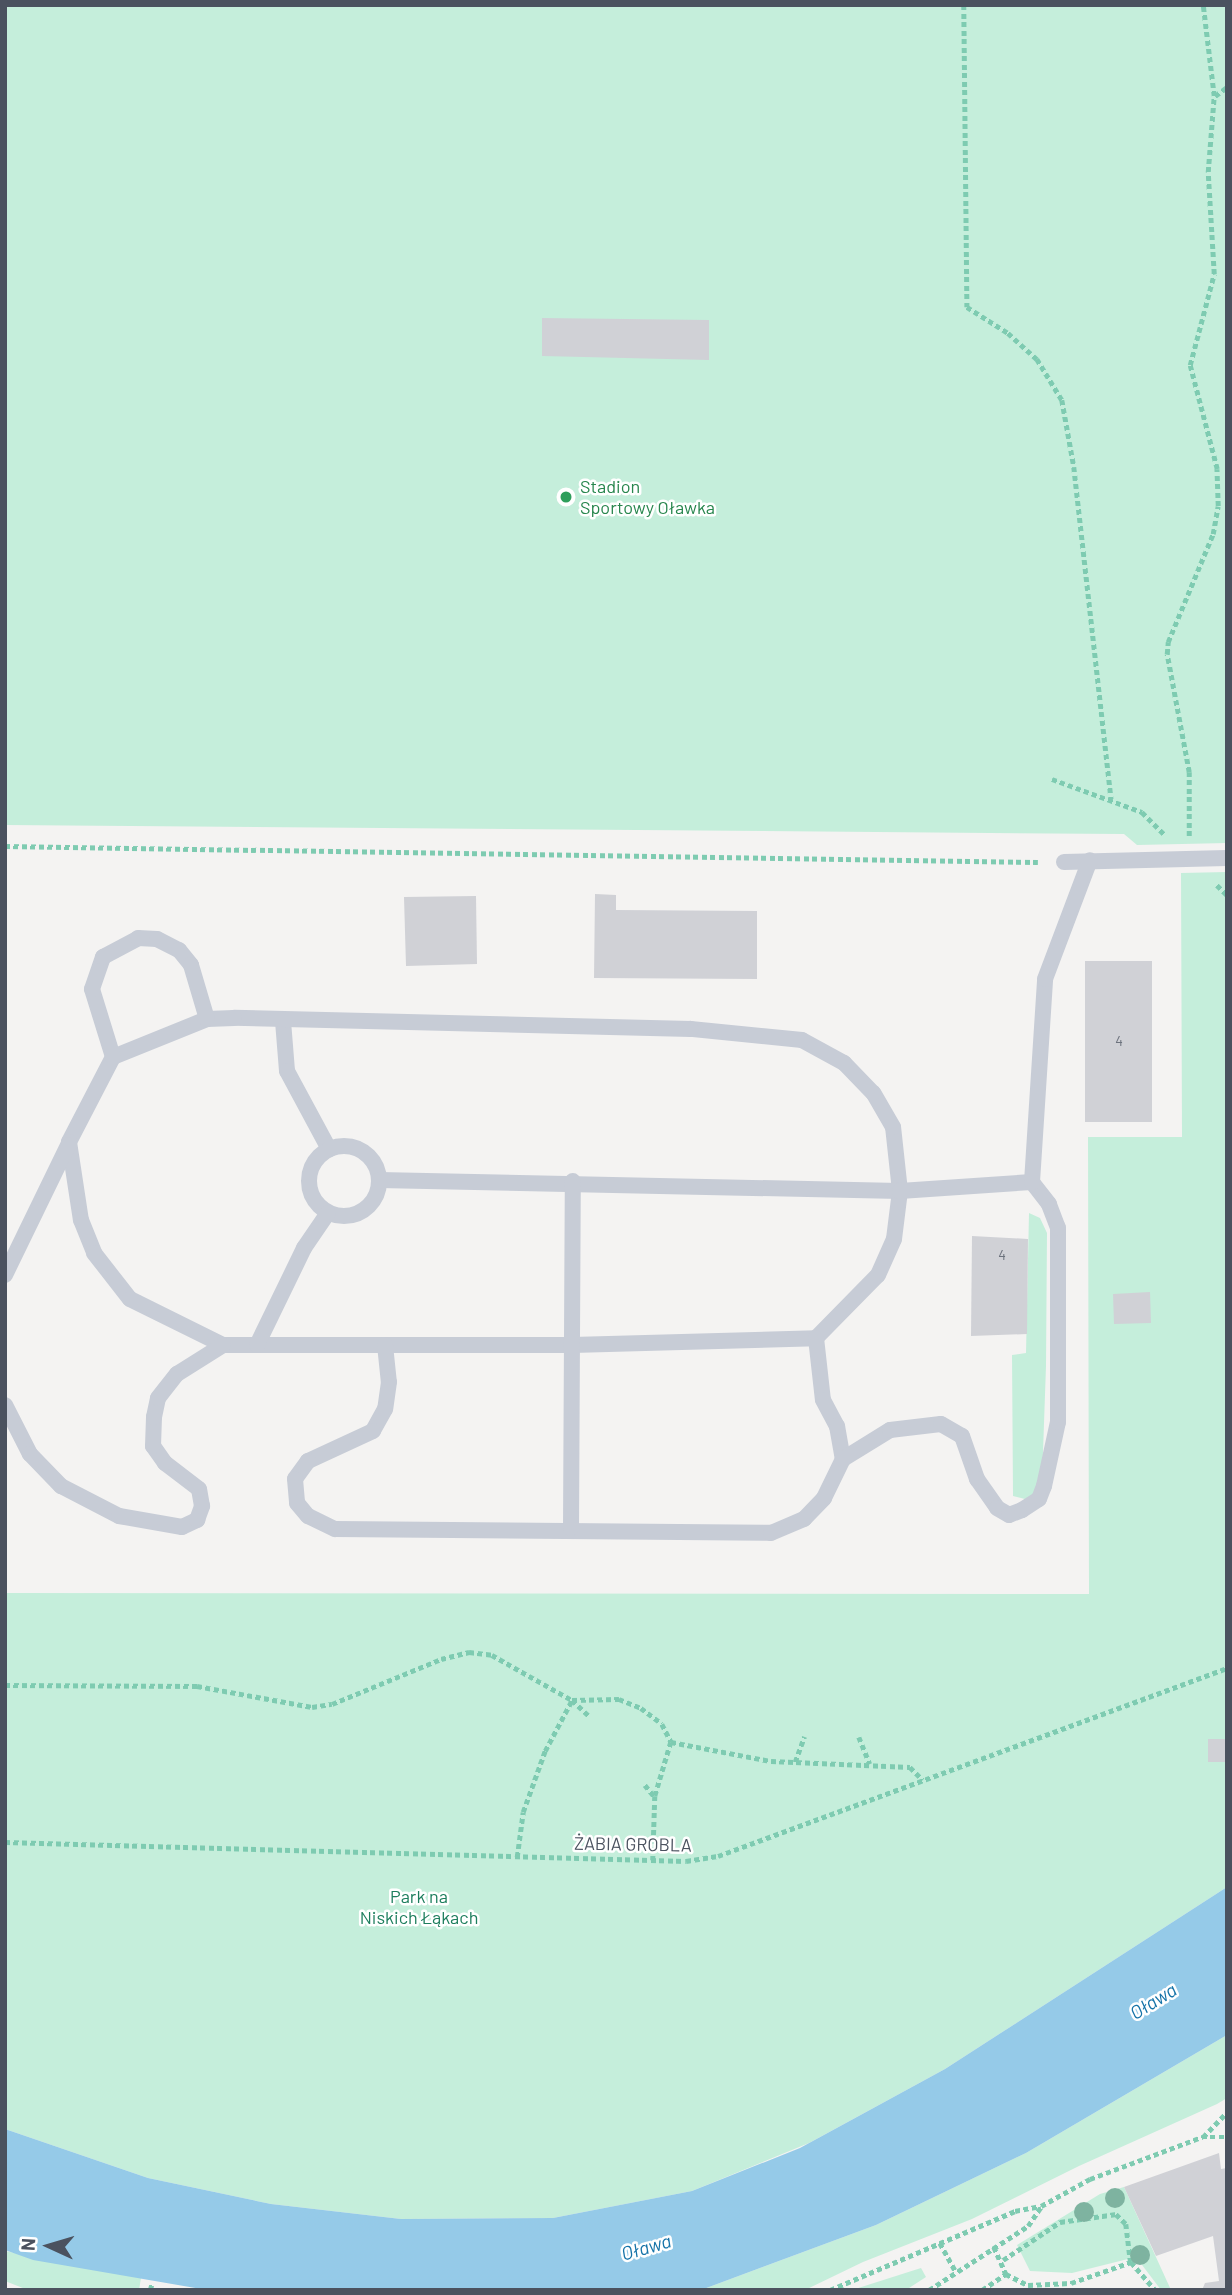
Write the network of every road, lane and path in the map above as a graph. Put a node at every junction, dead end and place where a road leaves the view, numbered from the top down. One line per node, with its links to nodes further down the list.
1 (964, 5): 6 (path)
2 (1203, 5): 4 (path)
3 (1227, 87): 4 (path)
4 (1214, 96): 9 (path)
5 (1052, 779): 6 (path)
6 (1111, 799): 9 (path)
7 (5, 846): 11 (path)
8 (1227, 858): 9 (lane)
9 (1189, 859): 10 (lane)
10 (1090, 860): 11 (lane); 19 (lane)
11 (1064, 863)
12 (207, 1019): 13 (lane); 14 (lane); 14 (lane)
13 (283, 1021): 16 (lane); 20 (lane)
14 (113, 1057): 15 (lane)
15 (69, 1142): 22 (lane); 24 (lane)
16 (329, 1149): 17 (lane); 21 (lane)
17 (379, 1180): 18 (lane); 21 (lane)
18 (573, 1181): 20 (lane); 27 (lane)
19 (1032, 1182): 20 (lane); 29 (lane)
20 (900, 1191): 23 (lane)
21 (328, 1213): 25 (lane)
22 (5, 1275)
23 (816, 1338): 27 (lane); 29 (lane)
24 (223, 1345): 25 (lane); 28 (lane)
25 (257, 1345): 26 (lane)
26 (386, 1345): 27 (lane); 30 (lane)
27 (572, 1346): 30 (lane)
28 (5, 1405)
29 (844, 1459): 30 (lane)
30 (571, 1528)
31 (1227, 1668): 40 (path, ŻABIA GROBLA)
32 (5, 1685): 33 (path)
33 (572, 1700): 34 (path); 37 (path); 44 (path)
34 (590, 1717)
35 (804, 1737): 38 (path)
36 (859, 1737): 39 (path)
37 (671, 1742): 38 (path); 42 (path)
38 (795, 1762): 39 (path)
39 (870, 1764): 40 (path)
40 (923, 1780): 45 (path, ŻABIA GROBLA)
41 (645, 1786): 42 (path)
42 (655, 1796): 45 (path)
43 (5, 1842): 44 (path, ŻABIA GROBLA)
44 (517, 1857): 45 (path, ŻABIA GROBLA)
45 (653, 1860)
46 (1227, 2112): 47 (path)
47 (1202, 2137): 48 (path); 49 (path)
48 (1227, 2137)
49 (1041, 2206): 50 (path); 51 (path)
50 (940, 2243): 54 (path); 58 (path)
51 (994, 2247): 52 (path); 54 (path)
52 (1003, 2260): 53 (path); 55 (path)
53 (1130, 2263): 55 (path); 61 (path)
54 (956, 2272): 59 (path)
55 (1006, 2274): 60 (path)
56 (152, 2283): 57 (path)
57 (150, 2290)
58 (830, 2290)
59 (929, 2290)
60 (982, 2290)
61 (1155, 2290)

